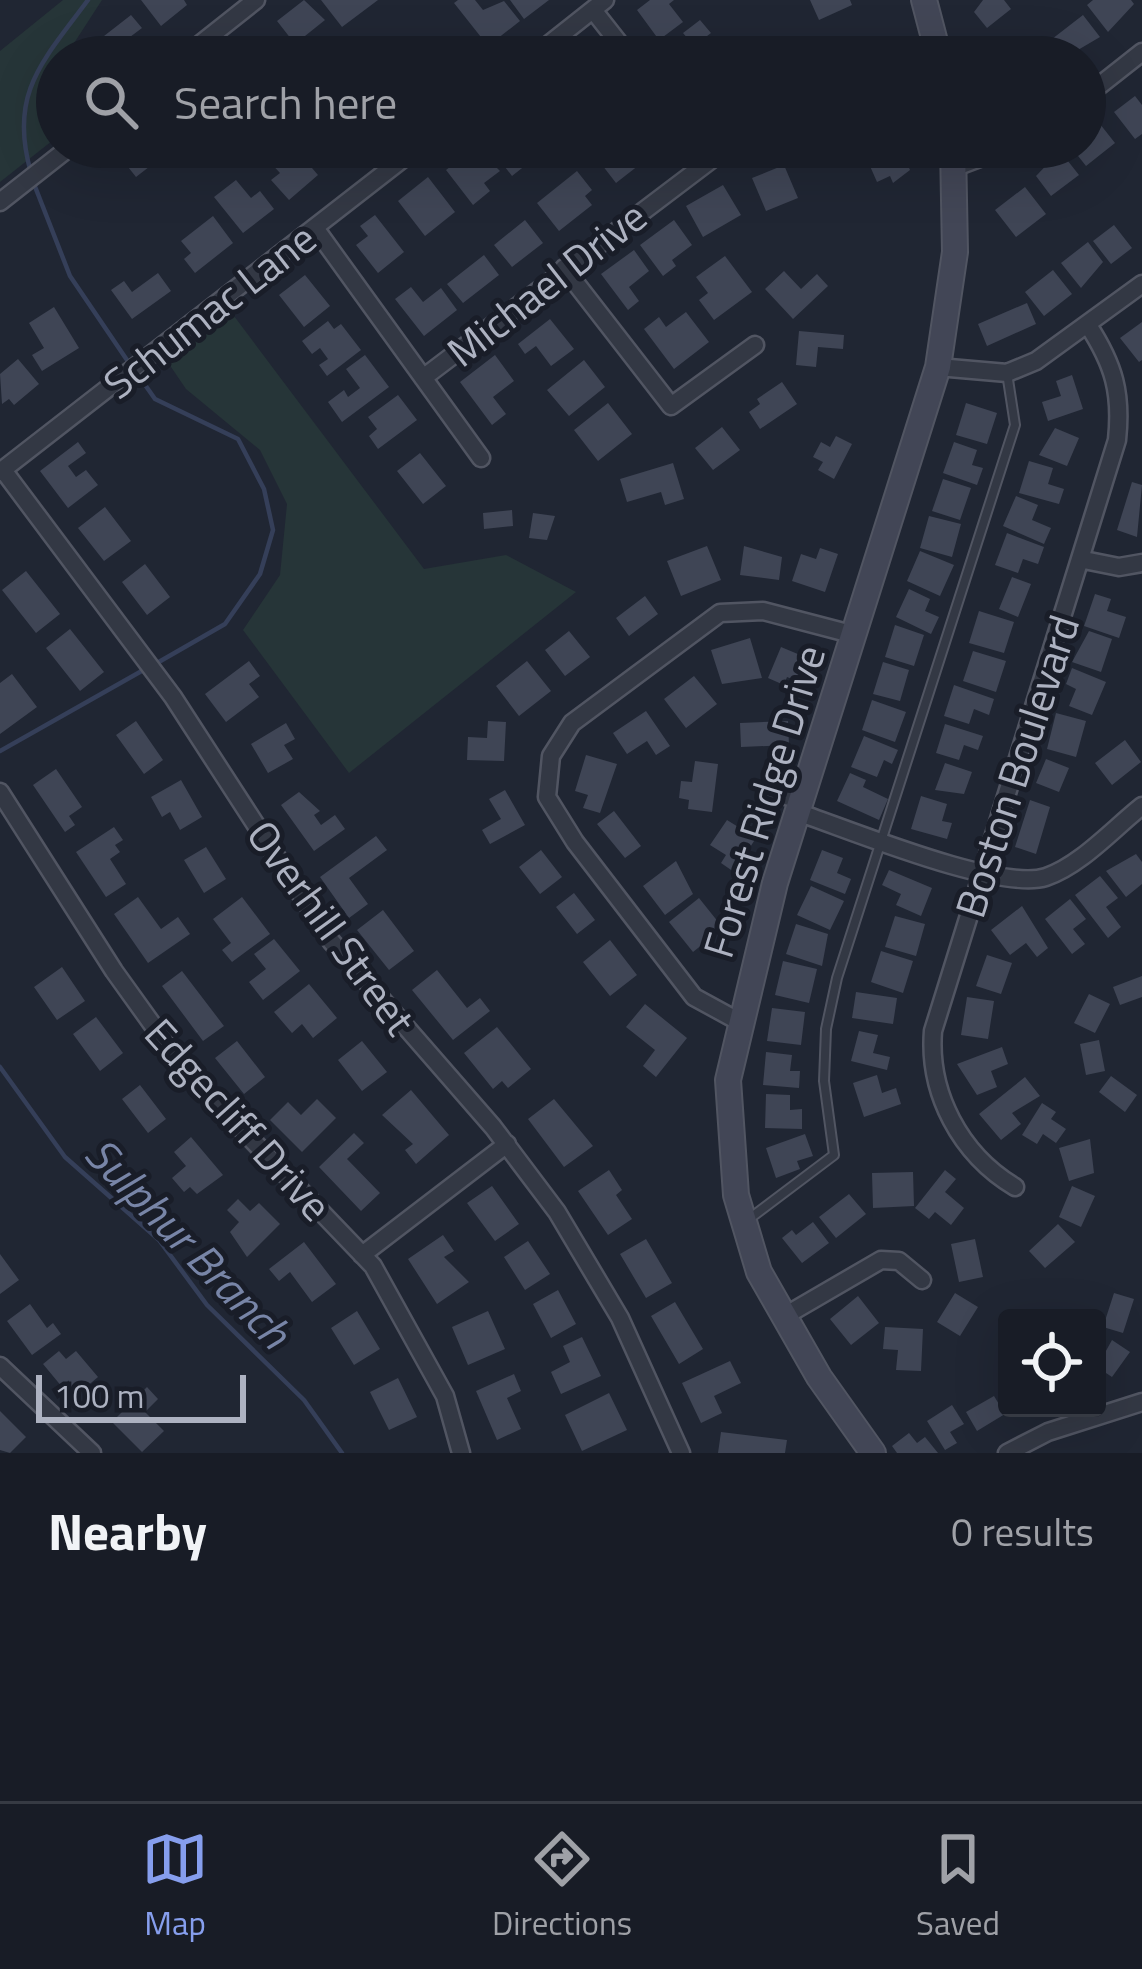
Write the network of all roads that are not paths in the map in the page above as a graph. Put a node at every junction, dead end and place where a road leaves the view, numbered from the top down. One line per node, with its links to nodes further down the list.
1 (256, 0): 4 (street)
2 (924, 0): 7 (main road)
3 (599, 5): 5 (street); 6 (street)
4 (211, 36)
5 (559, 36)
6 (617, 36)
7 (933, 36)
8 (1142, 52): 9 (street)
9 (1106, 80)
10 (44, 168): 14 (street)
11 (391, 168): 15 (street, Schumac Lane)
12 (687, 168): 16 (street, Michael Drive)
13 (954, 168): 20 (main road, Forest Ridge Drive)
14 (0, 202)
15 (315, 228): 22 (street); 24 (street, Schumac Lane)
16 (564, 268): 19 (street); 22 (street, Michael Drive)
17 (1142, 284): 18 (street)
18 (1088, 325): 21 (street); 25 (street, Boston Boulevard)
19 (755, 345)
20 (938, 367): 21 (street); 27 (main road, Forest Ridge Drive)
21 (1007, 373): 32 (lane)
22 (423, 378): 23 (street)
23 (481, 458)
24 (1, 471): 35 (street, Overhill Street)
25 (1084, 560): 26 (street); 33 (street, Boston Boulevard)
26 (1142, 563)
27 (854, 634): 30 (main road, Forest Ridge Drive); 34 (street)
28 (0, 792): 38 (street, Edgecliff Drive)
29 (775, 793): 30 (street)
30 (799, 806): 32 (street); 34 (main road, Forest Ridge Drive)
31 (1142, 806): 33 (street)
32 (879, 840): 33 (street); 37 (lane)
33 (980, 871): 36 (street, Boston Boulevard)
34 (738, 1021): 37 (main road, Forest Ridge Drive)
35 (507, 1144): 38 (street); 46 (street, Overhill Street)
36 (1015, 1187)
37 (742, 1222): 40 (main road, Forest Ridge Drive)
38 (362, 1255): 45 (street, Edgecliff Drive)
39 (922, 1280): 40 (street)
40 (783, 1317): 43 (main road, Forest Ridge Drive)
41 (0, 1366): 44 (street)
42 (1142, 1402): 47 (street)
43 (863, 1449)
44 (92, 1453)
45 (461, 1453)
46 (680, 1453)
47 (1007, 1453)

